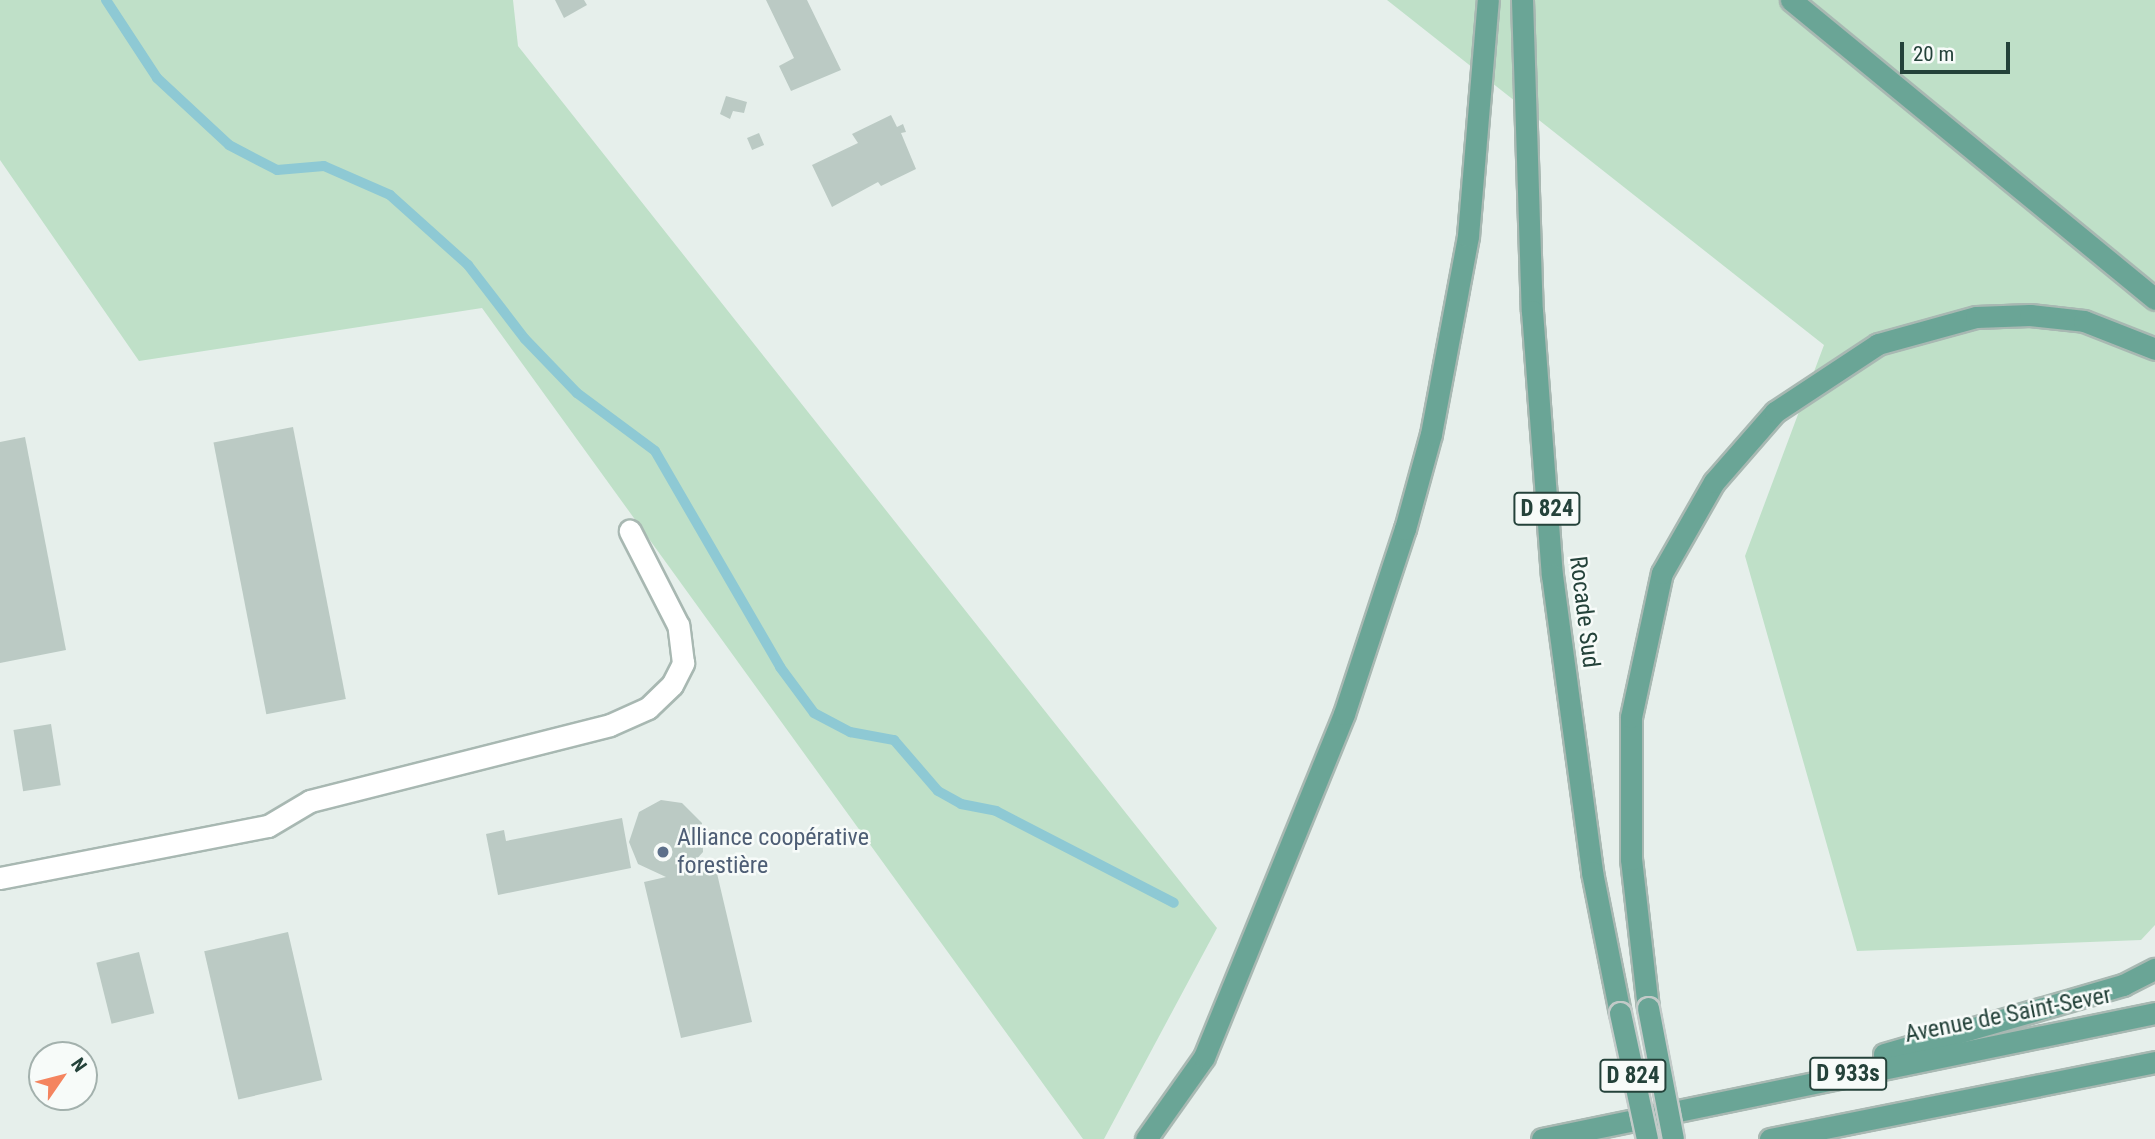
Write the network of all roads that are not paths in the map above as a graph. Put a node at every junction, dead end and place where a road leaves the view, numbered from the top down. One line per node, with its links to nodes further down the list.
1 (1489, 0): 12 (main road)
2 (1522, 0): 14 (main road, Rocade Sud / D 824, bridge)
3 (1791, 0): 4 (main road)
4 (2155, 299)
5 (2155, 348): 15 (main road, bridge)
6 (630, 531): 7 (street)
7 (0, 878)
8 (2155, 969): 11 (main road)
9 (2155, 1013): 11 (main road, Avenue de Saint-Sever / D 933s)
10 (2155, 1062): 16 (main road, D 933s)
11 (1747, 1094): 13 (main road, Avenue de Saint-Sever / D 933s)
12 (1146, 1139)
13 (1542, 1139)
14 (1647, 1139)
15 (1673, 1139)
16 (1770, 1139)

